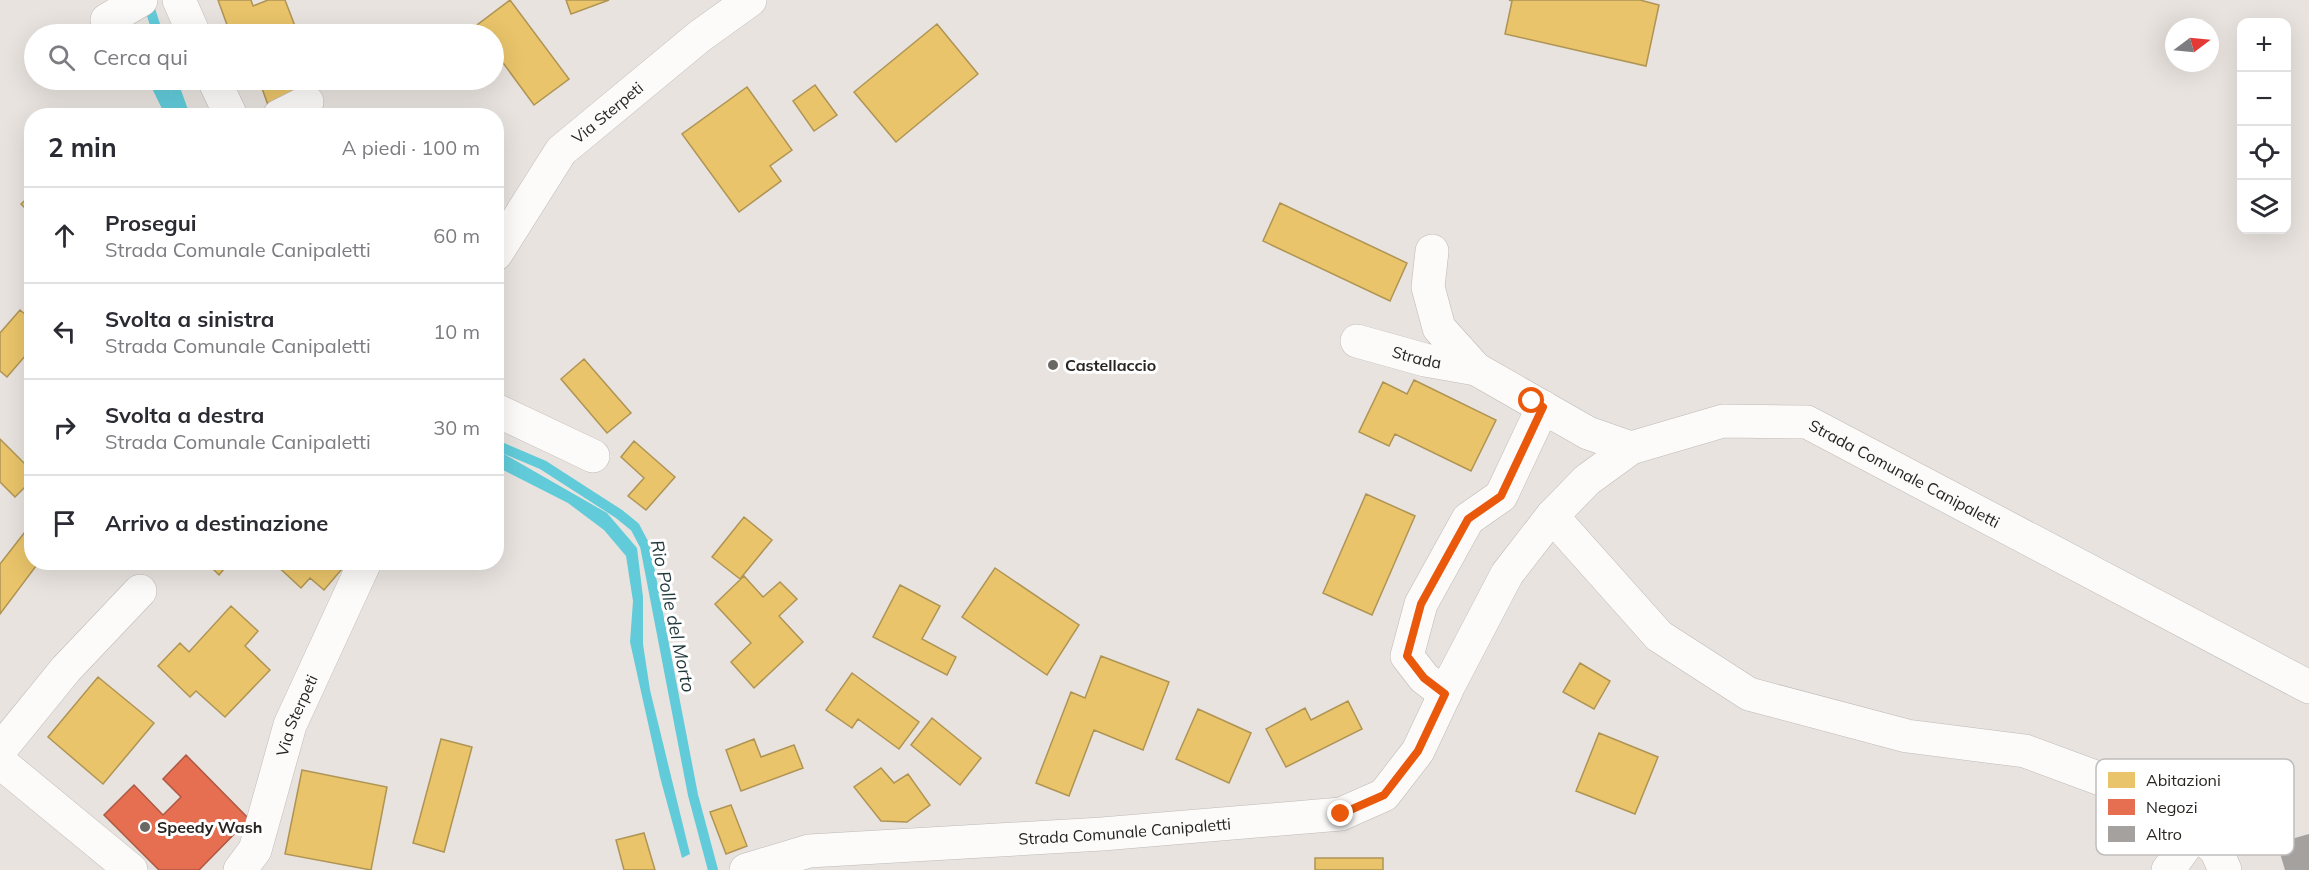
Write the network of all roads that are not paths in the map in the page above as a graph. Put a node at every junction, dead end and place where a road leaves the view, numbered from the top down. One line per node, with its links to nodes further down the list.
1 (179, 0): 3 (street)
2 (750, 0): 6 (street, Via Sterpeti)
3 (190, 24)
4 (219, 90): 5 (street)
5 (227, 108)
6 (504, 242)
7 (1432, 251): 9 (street)
8 (1357, 341): 9 (street, Strada)
9 (1476, 369): 10 (street)
10 (1543, 407): 12 (street); 18 (street)
11 (504, 414): 13 (street)
12 (1631, 448): 14 (street, Strada Comunale Canipaletti); 17 (street, Strada Comunale Canipaletti)
13 (593, 456)
14 (1552, 516): 18 (street, Strada Comunale Canipaletti); 21 (street)
15 (361, 570): 25 (street, Via Sterpeti)
16 (140, 591): 19 (street)
17 (2309, 687)
18 (1445, 694): 26 (street, Strada Comunale Canipaletti)
19 (0, 750)
20 (0, 762): 24 (street)
21 (2096, 777)
22 (2179, 855): 27 (street)
23 (2218, 855): 28 (street)
24 (131, 870)
25 (240, 870)
26 (746, 870)
27 (2168, 870)
28 (2225, 870)

